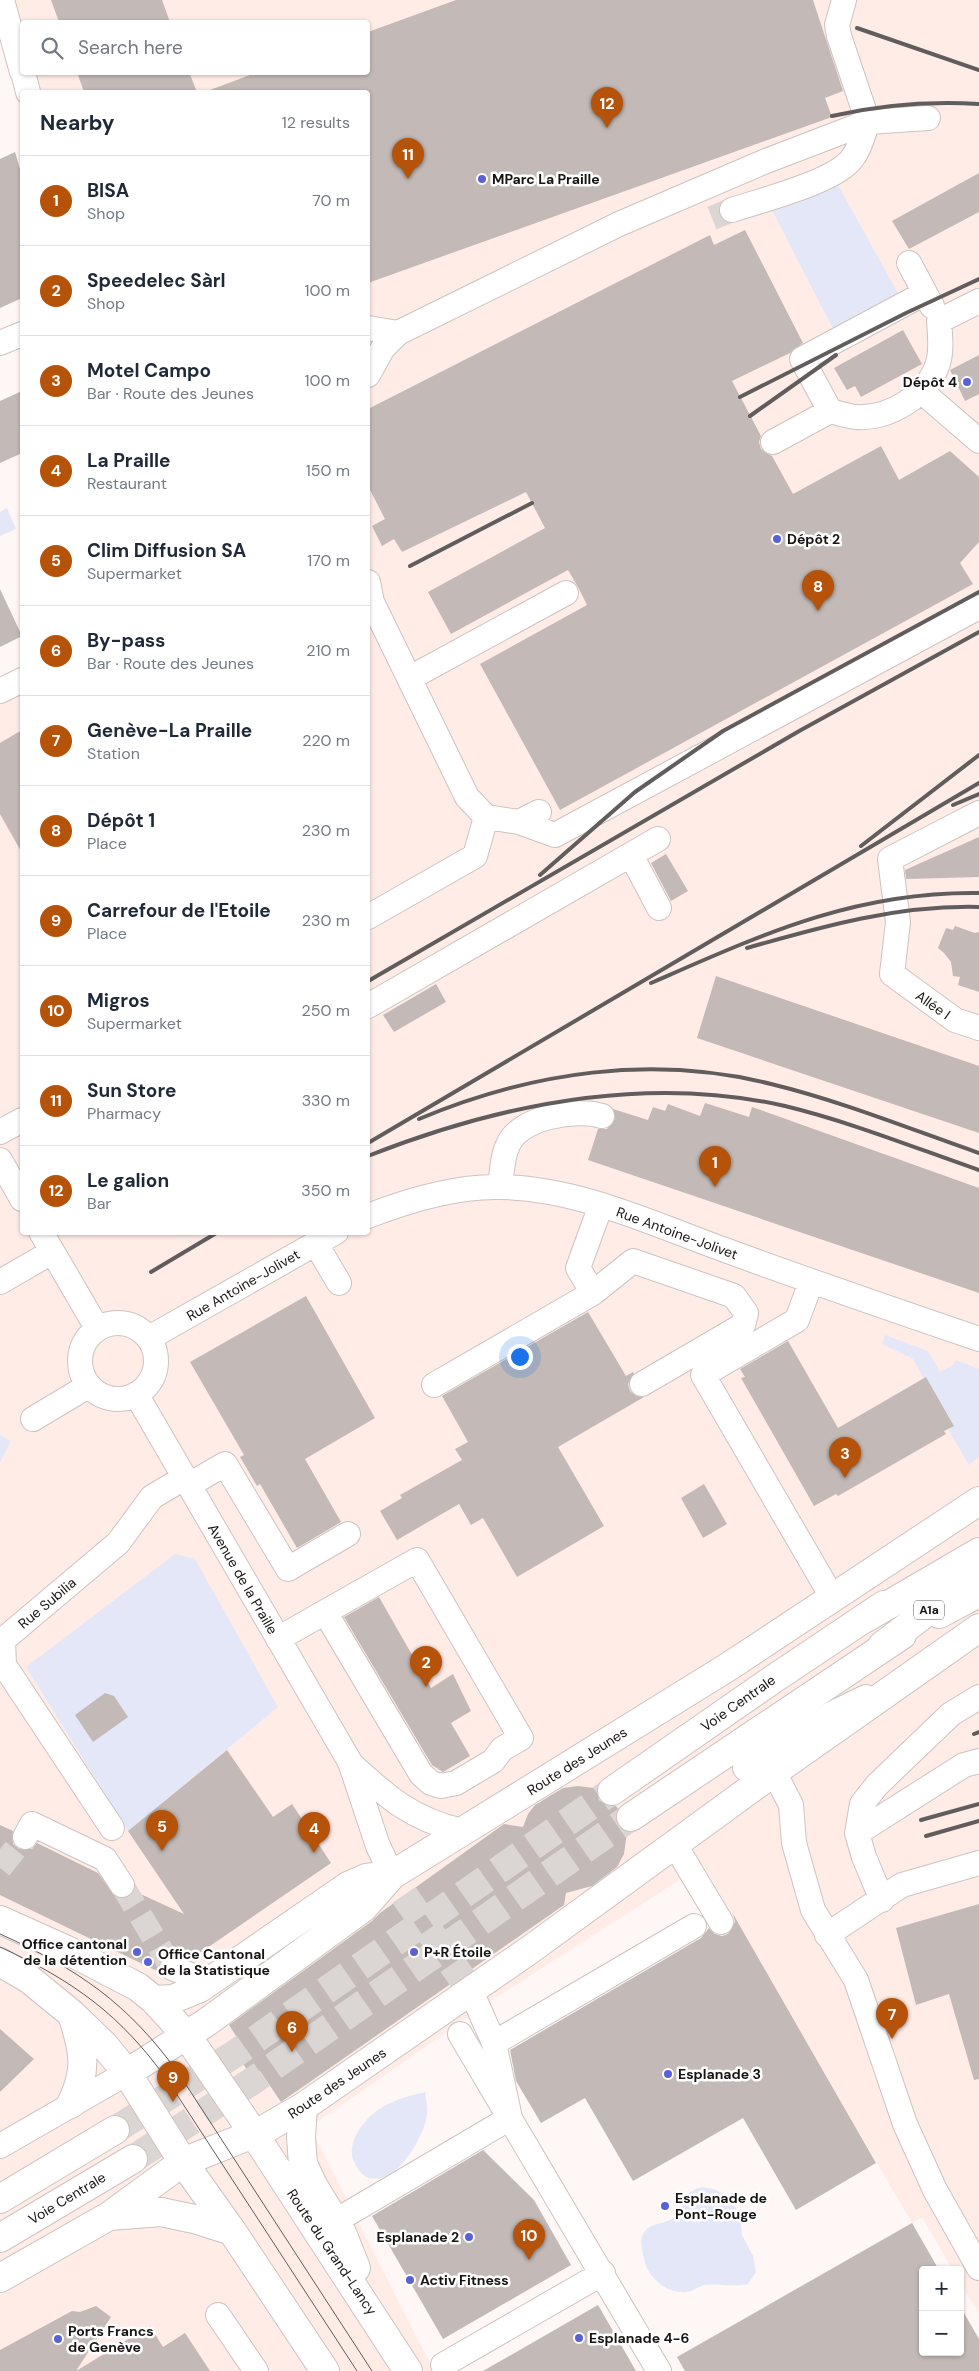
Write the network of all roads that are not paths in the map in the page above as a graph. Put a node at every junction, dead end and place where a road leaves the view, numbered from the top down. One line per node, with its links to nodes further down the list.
1 (2, 0): 3 (street)
2 (844, 0): 7 (street)
3 (20, 62)
4 (24, 75): 5 (street)
5 (28, 90)
6 (928, 118): 7 (street)
7 (868, 122): 8 (street); 14 (street)
8 (732, 210)
9 (909, 263): 10 (street)
10 (925, 293): 12 (street); 19 (street)
11 (979, 300): 12 (street)
12 (939, 321): 18 (street)
13 (370, 328): 14 (street)
14 (398, 333): 17 (street)
15 (20, 335): 16 (street)
16 (0, 343)
17 (370, 372)
18 (921, 391): 19 (street); 20 (street)
19 (830, 411): 21 (street)
20 (979, 441)
21 (773, 442)
22 (566, 593): 25 (street)
23 (370, 598): 25 (street)
24 (979, 607): 29 (street)
25 (410, 678): 29 (street)
26 (20, 681): 27 (street)
27 (0, 691)
28 (979, 813): 35 (street, Allée I)
29 (486, 817): 33 (street)
30 (658, 839): 31 (street)
31 (631, 855): 32 (street); 34 (street)
32 (659, 908)
33 (370, 916)
34 (370, 1005)
35 (979, 1028)
36 (602, 1116): 40 (street)
37 (20, 1121): 38 (street)
38 (0, 1132)
39 (0, 1160): 41 (street)
40 (500, 1187): 42 (street, Rue Antoine-Jolivet); 43 (street, Rue Antoine-Jolivet)
41 (20, 1195)
42 (601, 1205): 47 (street, Rue Antoine-Jolivet); 49 (street)
43 (370, 1215)
44 (326, 1238): 48 (street); 51 (street, Rue Antoine-Jolivet)
45 (47, 1242): 46 (street); 50 (street)
46 (0, 1282)
47 (811, 1282): 52 (street, Rue Antoine-Jolivet); 65 (street)
48 (340, 1283)
49 (593, 1294): 53 (street); 54 (street)
50 (97, 1328): 51 (street); 55 (street)
51 (149, 1338): 56 (street)
52 (979, 1339)
53 (642, 1384)
54 (434, 1385)
55 (88, 1386): 56 (street); 57 (street)
56 (136, 1394): 58 (street, Avenue de la Praille)
57 (32, 1419)
58 (187, 1481): 60 (street); 69 (street, Avenue de la Praille); 79 (street, Rue Subilia)
59 (979, 1501): 65 (main road, Route des Jeunes)
60 (348, 1534)
61 (979, 1537): 67 (main road)
62 (979, 1552): 67 (main road)
63 (979, 1576): 70 (main road, A1a)
64 (979, 1593): 70 (main road)
65 (832, 1597): 80 (main road, Route des Jeunes)
66 (325, 1612): 66 (street); 69 (street)
67 (866, 1618): 77 (main road, Voie Centrale)
68 (979, 1628): 71 (main road, Route des Jeunes)
69 (278, 1639): 74 (street, Avenue de la Praille)
70 (882, 1646): 78 (main road)
71 (915, 1672): 75 (street); 76 (main road, Route des Jeunes)
72 (979, 1697): 81 (street)
73 (979, 1761): 81 (street)
74 (350, 1762): 80 (street, Avenue de la Praille); 85 (street, Avenue de la Praille)
75 (745, 1768)
76 (774, 1772): 83 (main road, Route des Jeunes); 91 (street)
77 (612, 1791)
78 (631, 1817)
79 (112, 1828)
80 (462, 1831): 85 (main road, Route des Jeunes)
81 (857, 1834): 87 (street)
82 (25, 1837): 86 (street)
83 (675, 1845): 89 (street); 95 (main road, Route des Jeunes)
84 (979, 1863): 87 (street)
85 (398, 1885): 94 (main road); 99 (main road, Route des Jeunes)
86 (122, 1886)
87 (882, 1900): 91 (street)
88 (0, 1920): 96 (main road, Route du Grand-Lancy)
89 (721, 1922)
90 (694, 1926): 100 (street)
91 (827, 1935): 115 (street)
92 (0, 1962): 97 (main road)
93 (172, 1968): 94 (street)
94 (209, 1982): 96 (main road)
95 (467, 1986): 100 (street); 103 (main road, Route des Jeunes)
96 (154, 2000): 99 (main road, Route du Grand-Lancy)
97 (72, 2014): 101 (main road); 102 (main road)
98 (460, 2034): 104 (street)
99 (187, 2036): 101 (main road, Route des Jeunes); 106 (main road, Route du Grand-Lancy)
100 (492, 2039): 104 (street)
101 (127, 2073): 102 (street); 109 (main road)
102 (71, 2104): 107 (street)
103 (304, 2107): 106 (main road, Route des Jeunes); 119 (main road)
104 (510, 2118): 111 (street); 116 (street)
105 (114, 2130): 110 (main road)
106 (254, 2134): 109 (main road, Route des Jeunes); 119 (main road, Route du Grand-Lancy)
107 (0, 2146)
108 (134, 2158): 114 (main road, Voie Centrale)
109 (183, 2162): 112 (main road, Route des Jeunes); 113 (main road)
110 (0, 2199)
111 (348, 2213)
112 (108, 2216): 113 (main road); 117 (main road, Route des Jeunes)
113 (232, 2231): 122 (main road)
114 (0, 2238)
115 (979, 2268)
116 (602, 2273): 120 (street); 124 (street)
117 (0, 2278)
118 (218, 2315): 121 (street)
119 (377, 2320): 123 (main road, Route du Grand-Lancy)
120 (443, 2365)
121 (256, 2371)
122 (325, 2371)
123 (408, 2371)
124 (659, 2371)

